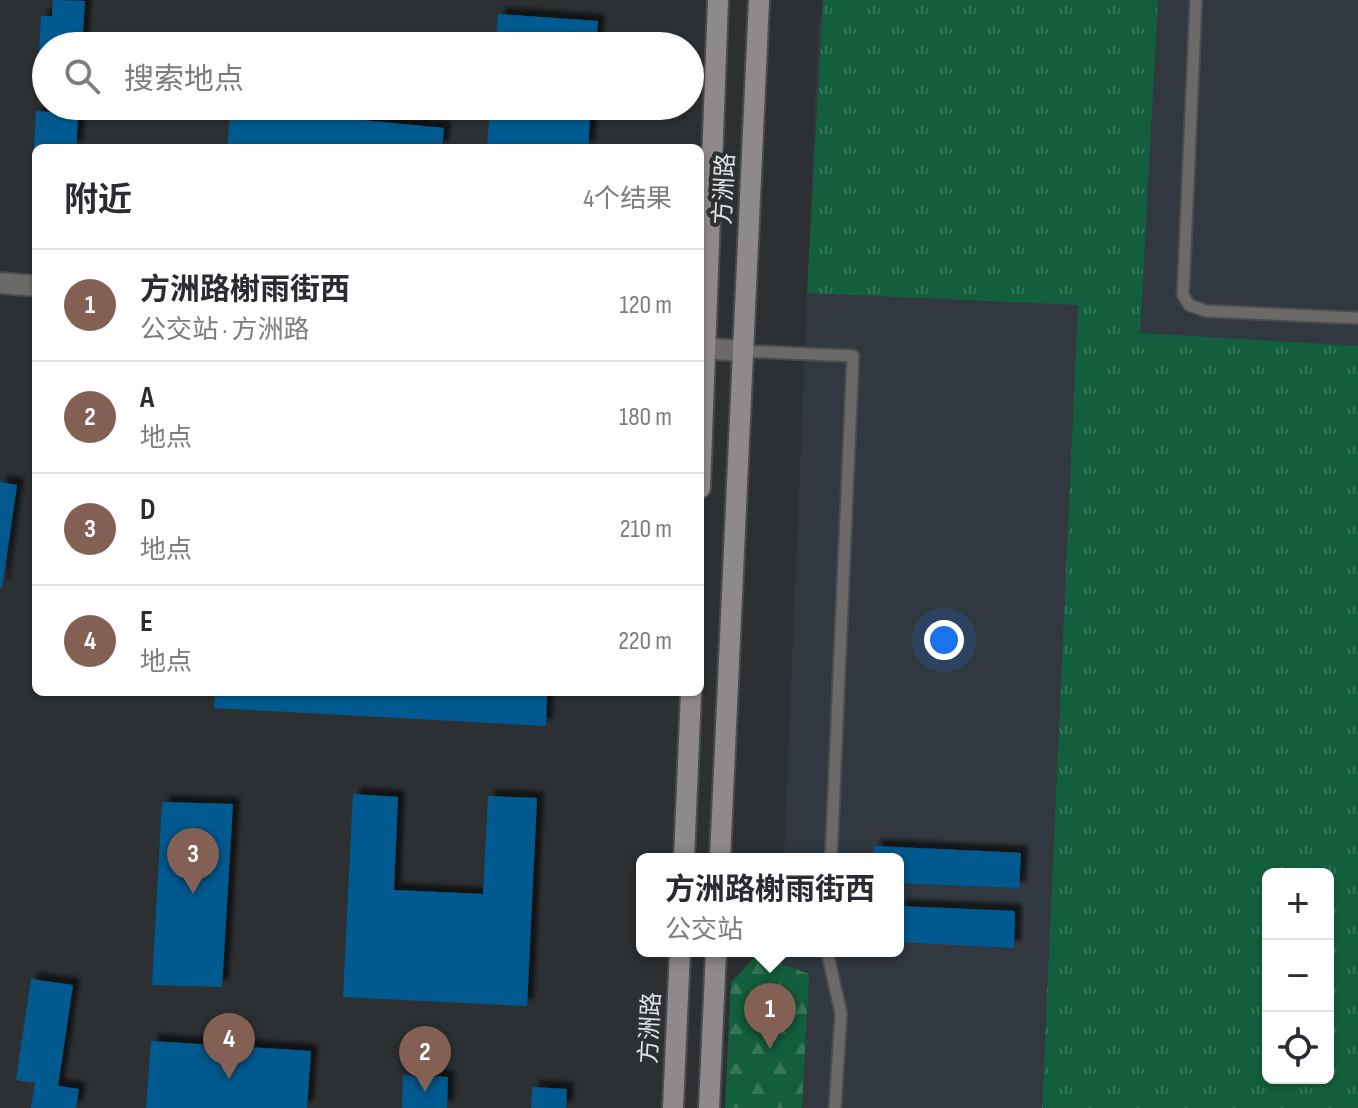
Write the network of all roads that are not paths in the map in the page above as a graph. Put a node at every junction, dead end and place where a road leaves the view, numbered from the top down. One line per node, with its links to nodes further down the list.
1 (718, 0): 7 (main road, 方洲路)
2 (759, 0): 9 (main road, 方洲路)
3 (1196, 0): 6 (lane)
4 (0, 283): 5 (street)
5 (32, 286)
6 (1358, 318)
7 (704, 326)
8 (704, 349): 9 (street)
9 (743, 351): 12 (main road, 方洲路); 13 (lane)
10 (691, 696): 11 (main road)
11 (684, 853)
12 (720, 853)
13 (831, 853)
14 (680, 957): 17 (main road, 方洲路)
15 (716, 957): 18 (main road)
16 (828, 957): 19 (lane)
17 (673, 1108)
18 (709, 1108)
19 (835, 1108)

